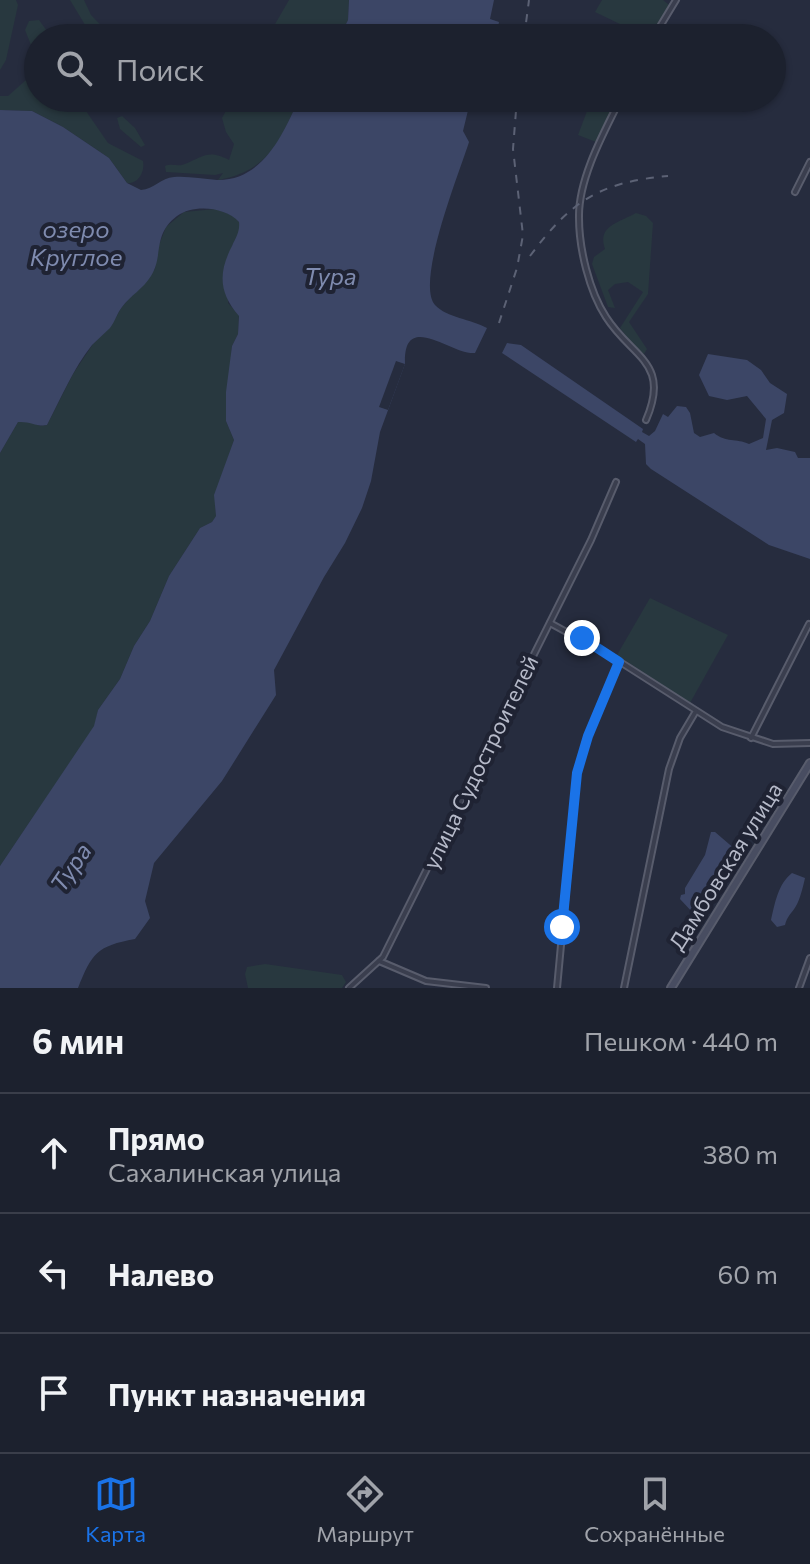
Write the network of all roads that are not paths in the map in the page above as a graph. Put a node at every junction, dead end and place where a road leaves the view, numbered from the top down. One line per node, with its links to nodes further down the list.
1 (676, 0): 2 (street)
2 (661, 24)
3 (614, 112): 6 (street)
4 (810, 162): 5 (street)
5 (795, 192)
6 (646, 420)
7 (616, 482): 8 (street, улица Судостроителей)
8 (550, 623): 10 (street); 16 (street, улица Судостроителей)
9 (809, 624): 12 (street)
10 (619, 662): 11 (street); 19 (street)
11 (696, 711): 12 (street); 20 (street)
12 (751, 738): 13 (street)
13 (810, 743)
14 (810, 763): 21 (main road, Дамбовская улица)
15 (810, 958): 22 (street)
16 (379, 961): 17 (street, улица Судостроителей); 18 (street)
17 (349, 988)
18 (486, 988)
19 (557, 988)
20 (624, 988)
21 (671, 988)
22 (799, 988)

